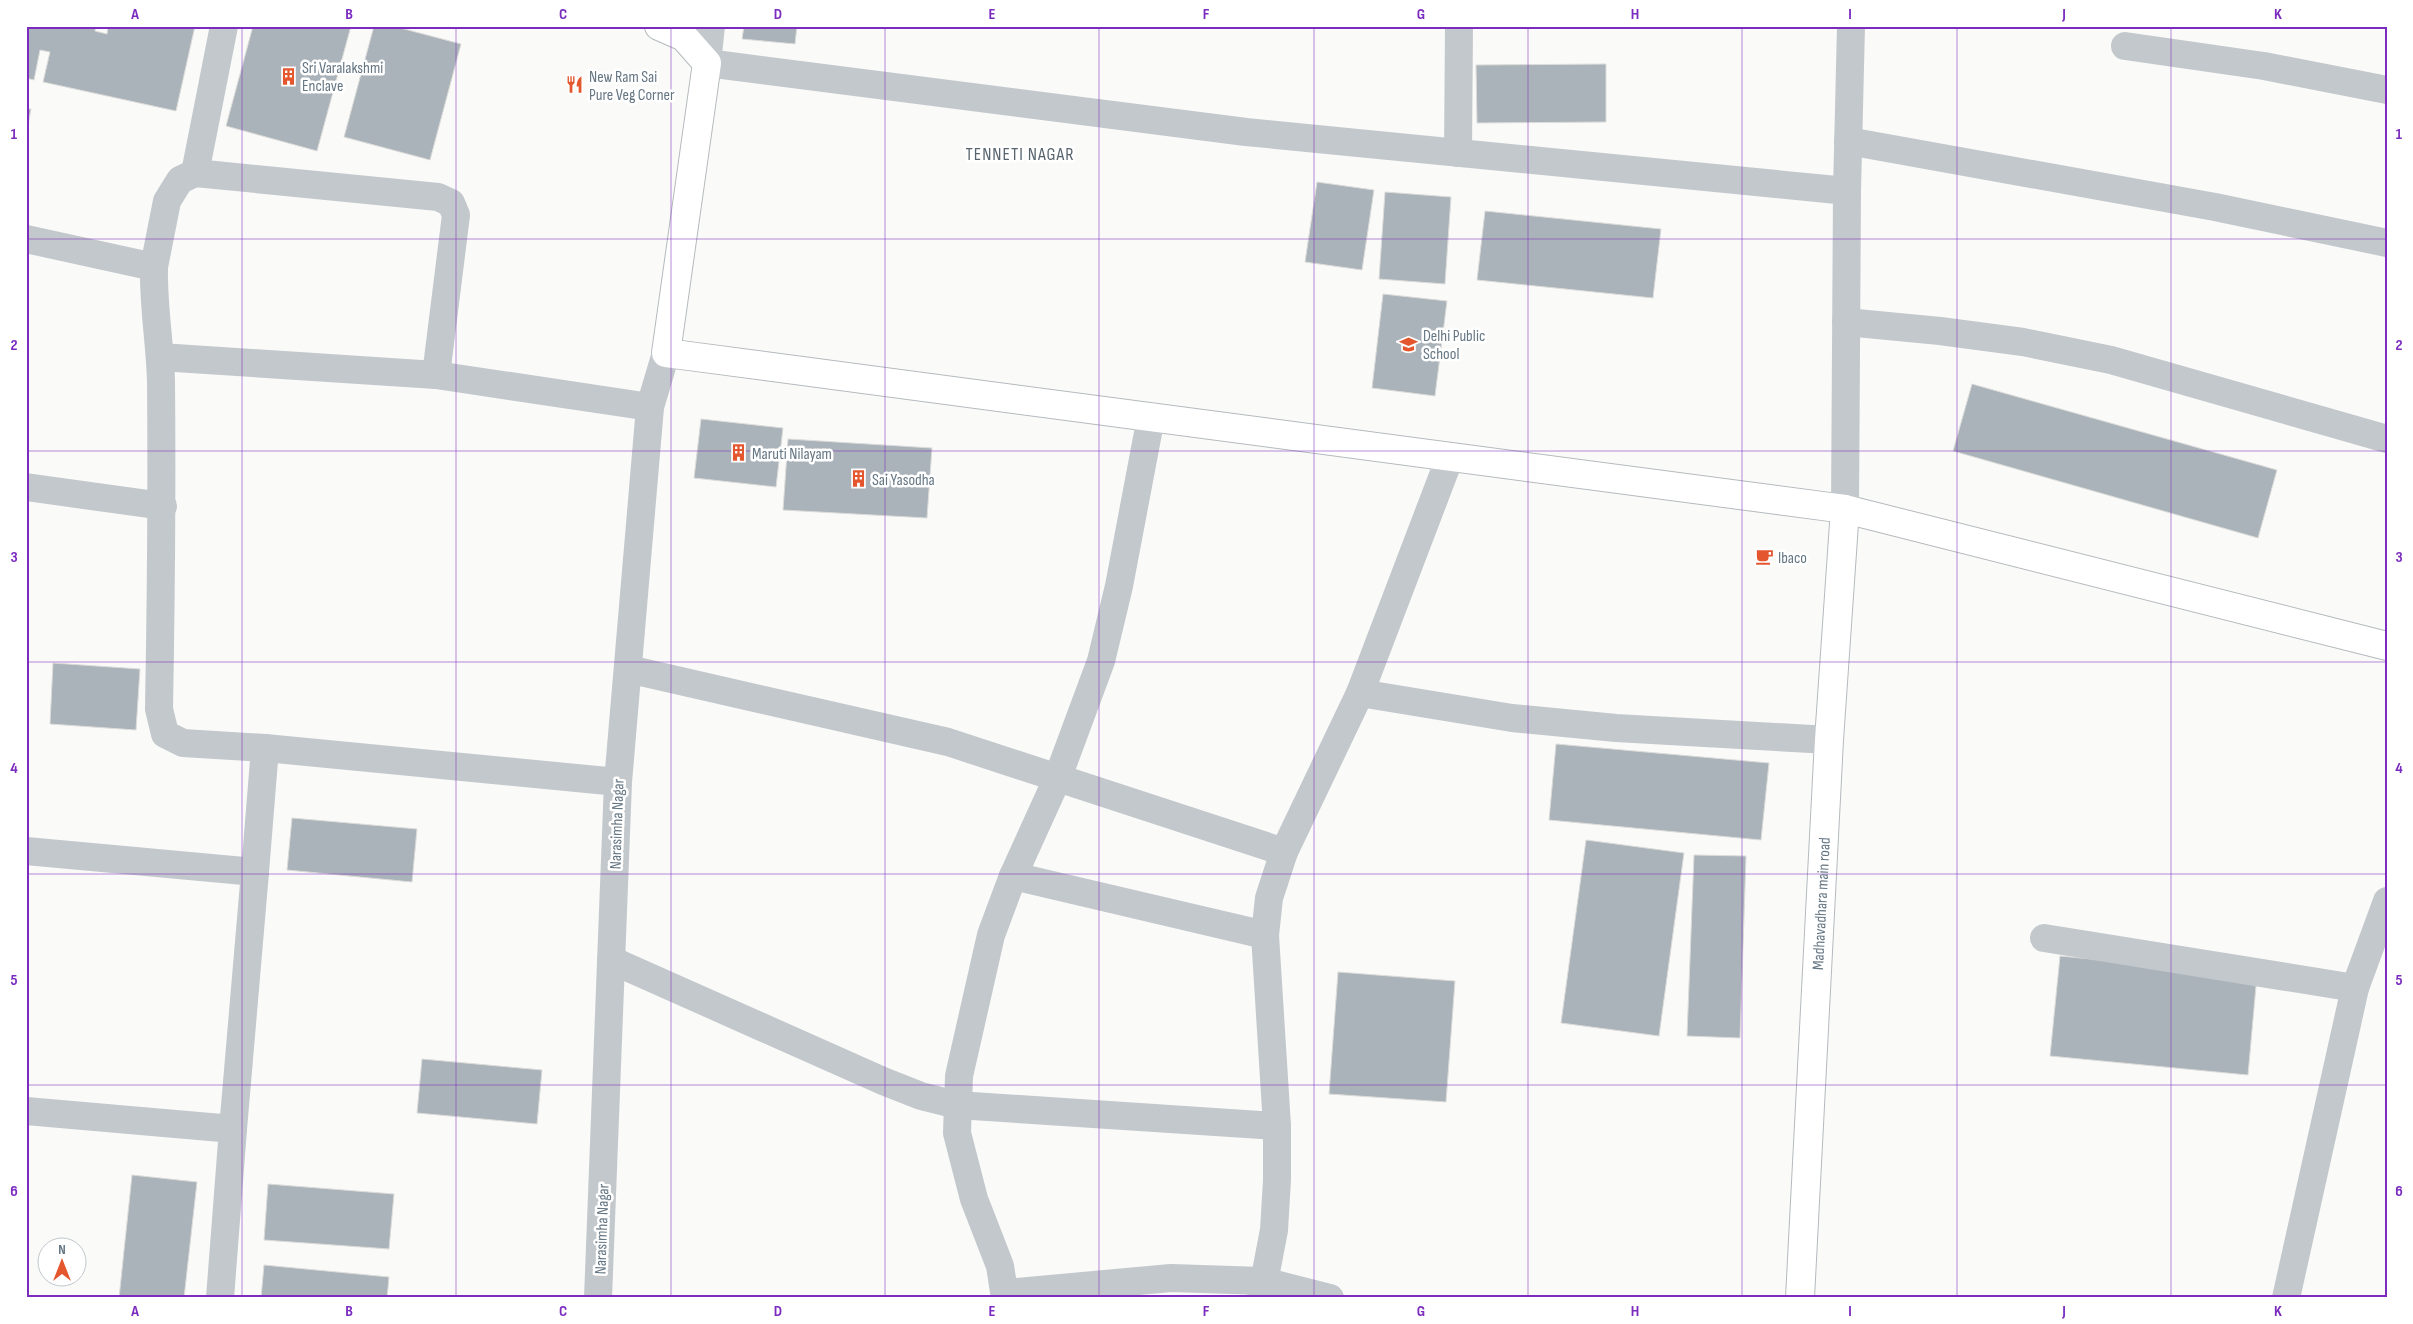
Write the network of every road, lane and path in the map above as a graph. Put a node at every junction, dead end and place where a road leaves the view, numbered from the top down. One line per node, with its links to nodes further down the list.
1 (224, 26): 11 (street)
2 (659, 26): 7 (main road)
3 (711, 26): 7 (street)
4 (1459, 26): 10 (street)
5 (1851, 26): 9 (street)
6 (2125, 46): 8 (street)
7 (708, 63): 10 (street); 17 (main road)
8 (2387, 90)
9 (1848, 141): 12 (street); 14 (street)
10 (1458, 153): 12 (street)
11 (195, 173): 15 (street); 19 (street)
12 (1847, 191): 16 (street)
13 (26, 239): 15 (street)
14 (2387, 243)
15 (154, 267): 18 (street)
16 (1846, 322): 22 (street); 26 (street)
17 (666, 354): 20 (street, Narasimha Nagar); 21 (main road)
18 (160, 357): 19 (street); 25 (street)
19 (436, 375): 20 (street)
20 (650, 407): 28 (street, Narasimha Nagar)
21 (1152, 417): 23 (main road); 32 (street)
22 (2387, 439)
23 (1450, 457): 26 (main road); 29 (street)
24 (26, 487): 25 (street)
25 (163, 506): 31 (street)
26 (1845, 509): 27 (main road); 30 (main road, Madhavadhara main road)
27 (2387, 646)
28 (628, 669): 32 (street); 33 (street, Narasimha Nagar)
29 (1360, 693): 30 (street); 35 (street)
30 (1829, 740): 52 (main road, Madhavadhara main road)
31 (266, 748): 33 (street); 36 (street)
32 (1058, 776): 35 (street); 37 (street)
33 (618, 782): 41 (street, Narasimha Nagar)
34 (26, 851): 36 (street)
35 (1284, 852): 39 (street)
36 (255, 872): 46 (street)
37 (1013, 876): 39 (street); 43 (street)
38 (2387, 901): 42 (street)
39 (1265, 936): 45 (street)
40 (2044, 938): 42 (street)
41 (611, 960): 43 (street); 50 (street, Narasimha Nagar)
42 (2355, 988): 53 (street)
43 (957, 1105): 45 (street); 48 (street)
44 (26, 1112): 46 (street)
45 (1277, 1126): 47 (street)
46 (233, 1129): 49 (street)
47 (1262, 1290): 48 (street); 51 (street)
48 (1005, 1296)
49 (220, 1298)
50 (598, 1298)
51 (1330, 1298)
52 (1800, 1298)
53 (2286, 1298)

